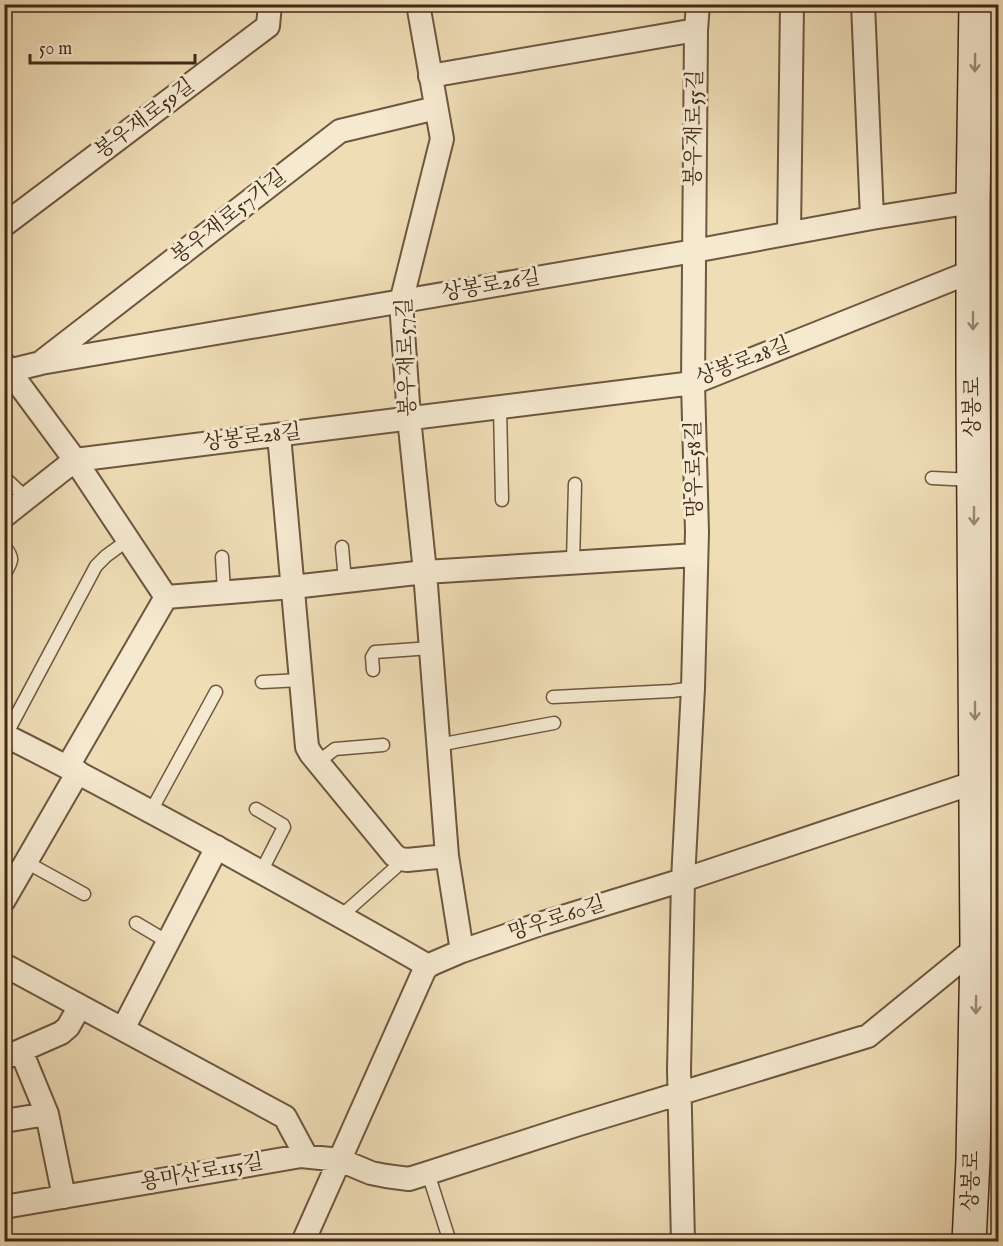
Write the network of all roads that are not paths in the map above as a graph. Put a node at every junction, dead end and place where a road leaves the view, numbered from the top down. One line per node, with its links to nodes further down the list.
1 (270, 4): 12 (street, 봉우재로59길)
2 (418, 4): 8 (street, 봉우재로57길)
3 (698, 4): 7 (street, 봉우재로55길)
4 (792, 4): 13 (street)
5 (863, 4): 11 (street)
6 (976, 4): 10 (main road, 상봉로, one-way to 10)
7 (696, 30): 8 (street); 14 (street, 봉우재로55길)
8 (430, 76): 9 (street, 봉우재로57길)
9 (436, 108): 16 (street, 봉우재로57길); 17 (street, 봉우재로57가길)
10 (973, 202): 11 (street, 상봉로26길); 15 (main road, 상봉로)
11 (872, 218): 13 (street, 상봉로26길)
12 (4, 225)
13 (789, 233): 14 (street, 상봉로26길)
14 (694, 251): 16 (street, 상봉로26길); 19 (street, 망우로58길)
15 (973, 271): 19 (street, 상봉로28길); 26 (main road, 상봉로, one-way to 26)
16 (401, 302): 17 (street, 상봉로26길); 21 (street, 봉우재로57길)
17 (41, 363): 18 (street, 상봉로26길)
18 (6, 369): 23 (street)
19 (693, 383): 20 (street, 상봉로28길); 34 (street, 망우로58길)
20 (500, 407): 21 (street, 상봉로28길); 29 (lane)
21 (409, 418): 22 (street, 상봉로28길); 37 (street, 봉우재로57길)
22 (279, 435): 23 (street, 상봉로28길); 40 (street)
23 (75, 460): 28 (street); 31 (street)
24 (4, 477): 28 (lane)
25 (932, 478): 26 (lane)
26 (974, 480): 56 (main road, 상봉로, one-way to 56)
27 (575, 484): 36 (lane)
28 (27, 499): 30 (street)
29 (502, 500)
30 (4, 516)
31 (128, 540): 42 (street); 51 (lane)
32 (4, 546): 38 (lane)
33 (342, 547): 39 (lane)
34 (696, 555): 36 (street); 47 (street, 망우로58길)
35 (222, 557): 41 (lane)
36 (573, 562): 37 (street)
37 (425, 572): 39 (street); 43 (street, 봉우재로57길)
38 (4, 575)
39 (345, 581): 40 (street)
40 (293, 586): 41 (street); 45 (street)
41 (224, 592): 42 (street)
42 (166, 597): 55 (street)
43 (431, 648): 44 (lane); 53 (street, 봉우재로57길)
44 (373, 670)
45 (301, 680): 46 (lane); 54 (street)
46 (262, 682)
47 (693, 688): 49 (lane); 64 (street, 망우로58길)
48 (216, 692): 58 (lane)
49 (553, 697)
50 (554, 723): 53 (lane)
51 (5, 735): 55 (street)
52 (383, 745): 54 (lane)
53 (438, 745): 60 (street, 봉우재로57길)
54 (318, 762): 61 (street)
55 (73, 769): 58 (street); 62 (street)
56 (975, 782): 64 (street, 망우로60길); 69 (main road, 상봉로)
57 (256, 809): 63 (lane)
58 (151, 811): 59 (street)
59 (217, 848): 63 (street); 70 (street)
60 (447, 856): 61 (street); 71 (street, 봉우재로57길)
61 (400, 860): 67 (lane)
62 (26, 862): 65 (lane); 66 (street)
63 (261, 872): 67 (street)
64 (683, 880): 71 (street, 망우로60길); 77 (street, 망우로58길)
65 (84, 894)
66 (4, 900)
67 (341, 916): 73 (street)
68 (136, 923): 70 (lane)
69 (988, 937): 77 (street, 용마산로115길); 88 (main road, 상봉로, one-way to 88)
70 (168, 942): 75 (street)
71 (462, 951): 73 (street, 망우로60길)
72 (4, 965): 74 (street)
73 (428, 966): 81 (street)
74 (80, 1006): 75 (street); 76 (street)
75 (123, 1029): 80 (street)
76 (13, 1055): 78 (street)
77 (680, 1094): 82 (street, 용마산로115길); 87 (street, 망우로58길)
78 (46, 1114): 79 (street); 83 (street)
79 (4, 1120)
80 (306, 1156): 81 (street, 용마산로115길); 83 (street, 용마산로115길)
81 (340, 1160): 82 (street, 용마산로115길); 85 (street)
82 (428, 1173): 86 (lane)
83 (64, 1197): 84 (street, 용마산로115길)
84 (4, 1207)
85 (303, 1242)
86 (450, 1242)
87 (683, 1242)
88 (969, 1242)

